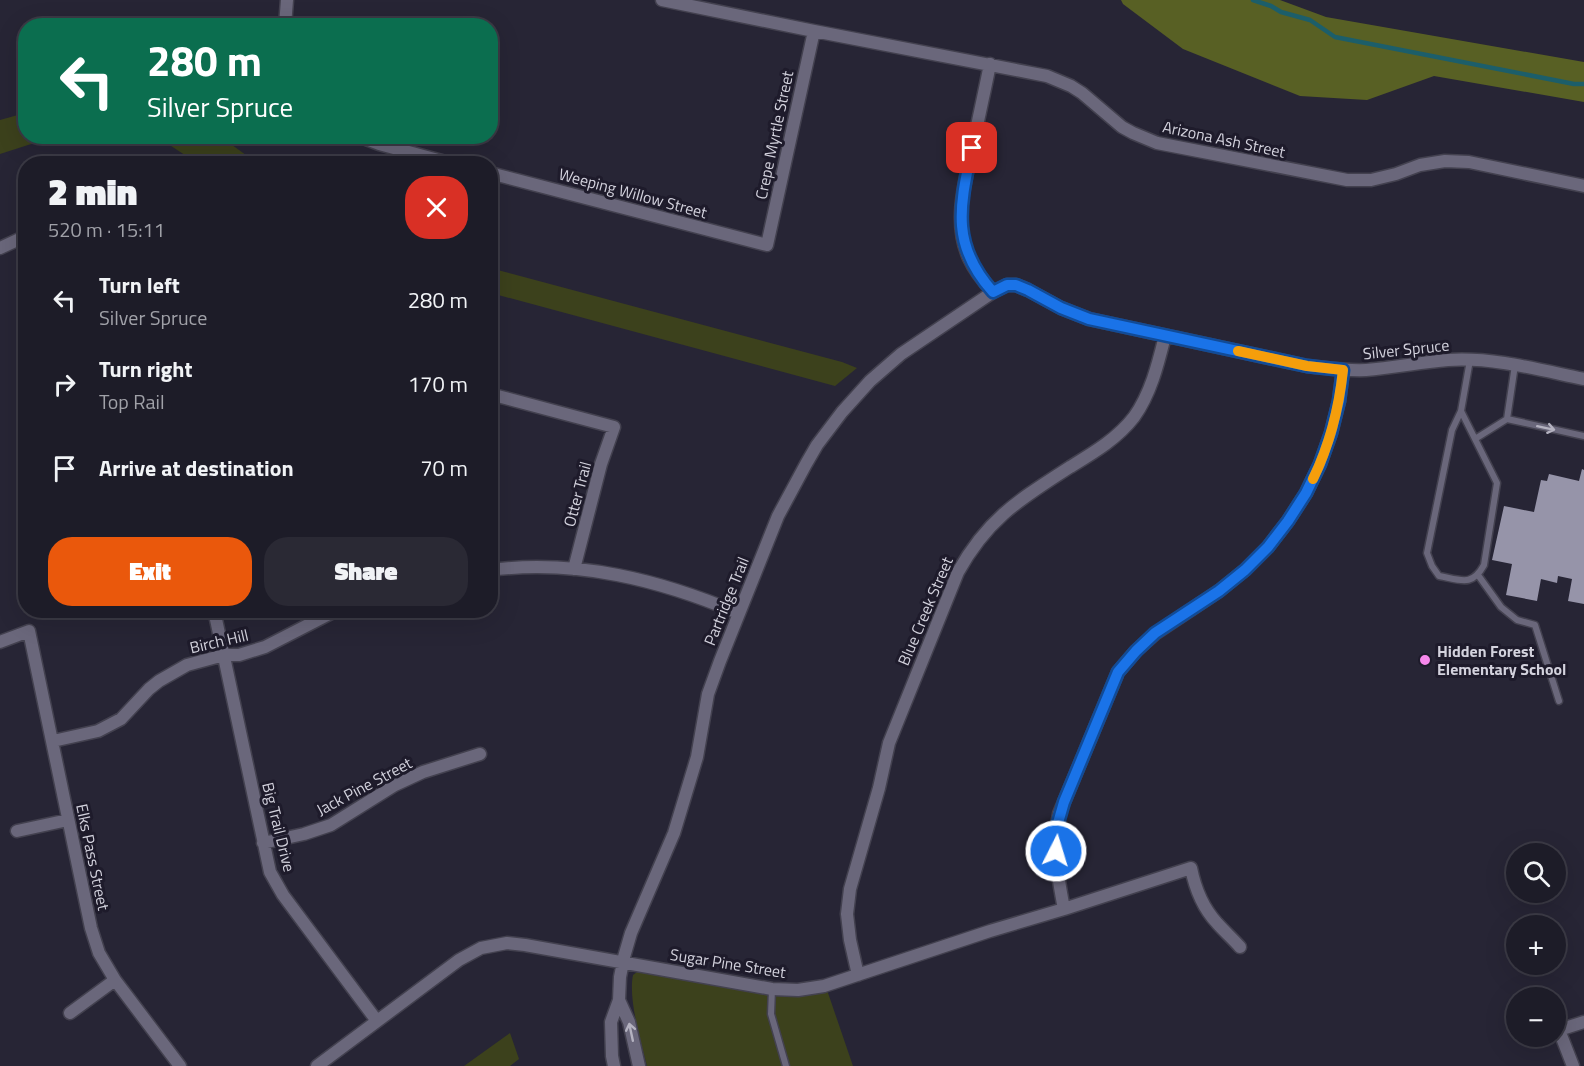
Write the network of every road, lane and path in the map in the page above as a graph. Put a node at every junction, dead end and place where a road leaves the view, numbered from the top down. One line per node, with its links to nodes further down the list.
1 (287, 0): 3 (street)
2 (662, 0): 4 (street, Arizona Ash Street)
3 (286, 18)
4 (814, 31): 5 (street, Arizona Ash Street); 11 (street, Crepe Myrtle Street)
5 (990, 64): 9 (street, Arizona Ash Street); 13 (street)
6 (379, 144): 7 (street)
7 (423, 156)
8 (498, 175): 11 (street, Weeping Willow Street)
9 (1584, 186)
10 (18, 240): 12 (street)
11 (767, 245)
12 (0, 248)
13 (993, 292): 14 (street, Silver Spruce); 27 (street, Partridge Trail)
14 (1165, 336): 17 (street, Silver Spruce); 41 (street, Blue Creek Street)
15 (1470, 360): 16 (street, Silver Spruce); 17 (street, Silver Spruce); 20 (lane)
16 (1515, 365): 18 (street, Silver Spruce); 21 (lane)
17 (1343, 370): 38 (street)
18 (1584, 380)
19 (498, 396): 25 (street, Otter Trail)
20 (1461, 411): 23 (lane); 26 (lane)
21 (1507, 419): 22 (lane, one-way to 22); 23 (lane)
22 (1584, 436)
23 (1475, 439): 26 (lane)
24 (498, 570): 25 (street)
25 (574, 570): 27 (street)
26 (1479, 575): 32 (lane)
27 (738, 614): 40 (street, Partridge Trail)
28 (216, 618): 31 (street, Big Trail Drive)
29 (321, 618): 31 (street, Birch Hill)
30 (0, 642): 33 (street, Elks Pass Street)
31 (224, 655): 33 (street, Birch Hill); 37 (street, Big Trail Drive)
32 (1559, 702)
33 (52, 741): 35 (street, Elks Pass Street)
34 (480, 754): 37 (street, Jack Pine Street)
35 (68, 820): 36 (street); 42 (street, Elks Pass Street)
36 (17, 831)
37 (263, 843): 46 (street, Big Trail Drive)
38 (1064, 909): 39 (street, Sugar Pine Street); 41 (street, Sugar Pine Street)
39 (1240, 947)
40 (623, 962): 43 (street, Sugar Pine Street); 44 (street, Partridge Trail); 46 (street, Sugar Pine Street)
41 (858, 975): 43 (street, Sugar Pine Street)
42 (116, 980): 45 (street); 50 (street, Elks Pass Street)
43 (772, 989): 54 (lane)
44 (619, 1000): 52 (street, Partridge Trail); 53 (street, Partridge Trail, one-way to 44)
45 (70, 1013)
46 (377, 1021): 51 (street, Sugar Pine Street)
47 (1584, 1022): 48 (street)
48 (1566, 1027)
49 (1565, 1047): 55 (street)
50 (180, 1066)
51 (317, 1066)
52 (614, 1066)
53 (639, 1066)
54 (786, 1066)
55 (1573, 1066)

